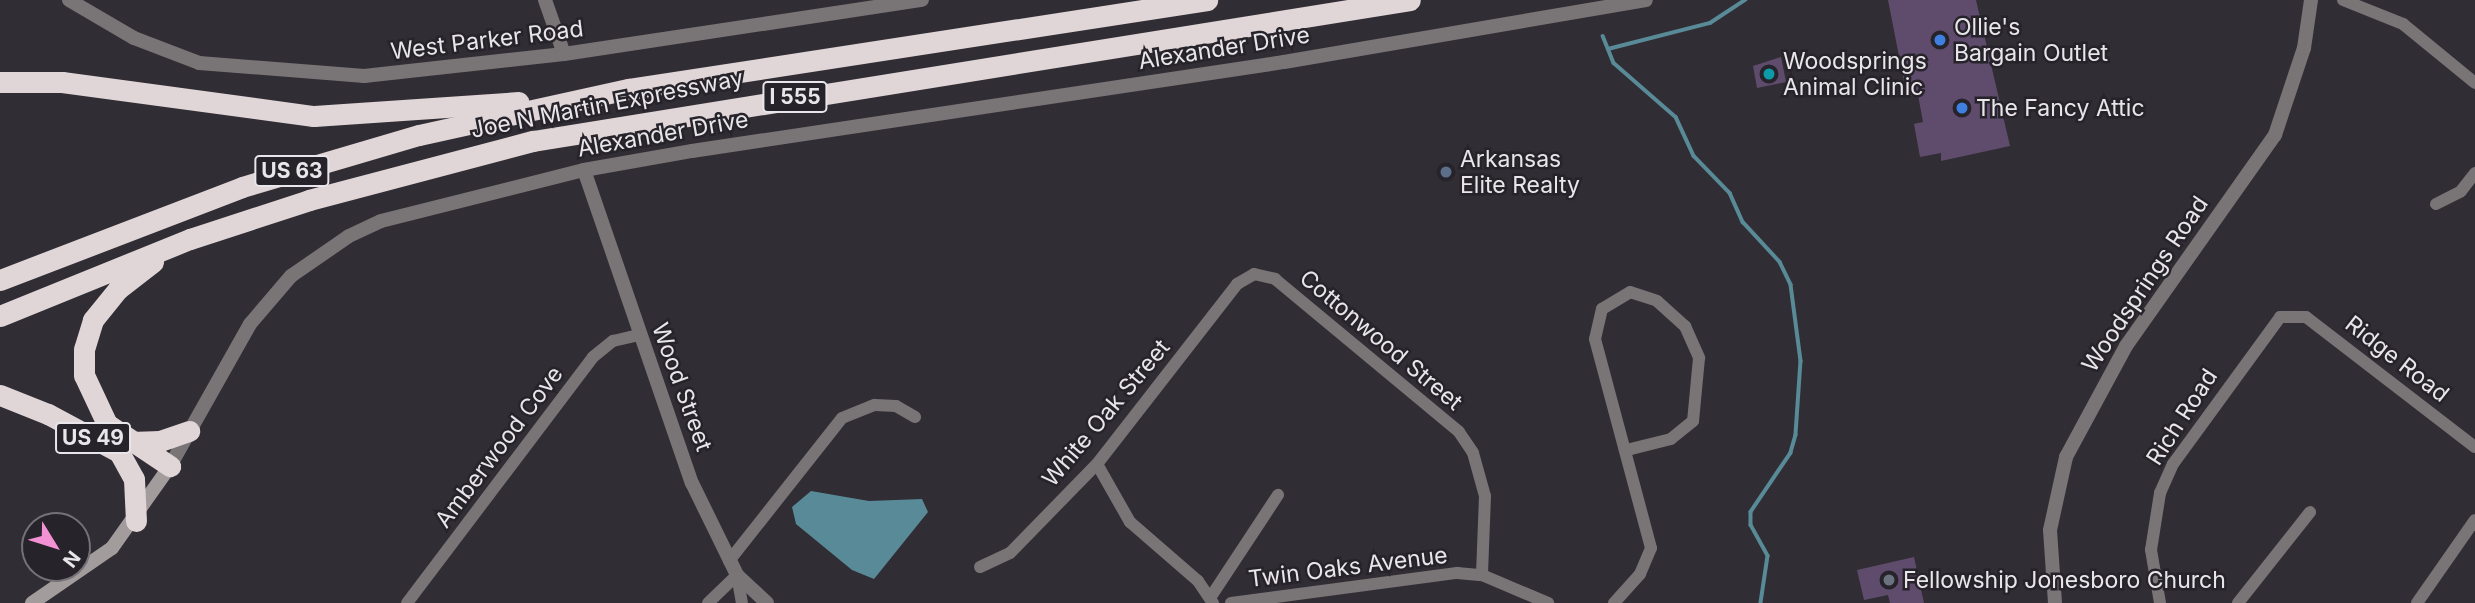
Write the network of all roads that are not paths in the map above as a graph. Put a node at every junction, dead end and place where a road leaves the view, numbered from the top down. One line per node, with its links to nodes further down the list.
1 (69, 0): 9 (street, West Parker Road)
2 (545, 0): 9 (street)
3 (922, 0): 9 (street, West Parker Road)
4 (1207, 0): 12 (highway, Joe N Martin Expressway / I 555)
5 (1410, 0): 16 (highway, Joe N Martin Expressway / I 555)
6 (1646, 0): 13 (street, Alexander Drive)
7 (2311, 0): 47 (street, Woodsprings Road)
8 (2343, 0): 11 (street)
9 (564, 54)
10 (0, 82): 12 (highway)
11 (2475, 83)
12 (594, 96): 18 (highway, Joe N Martin Expressway / US 63)
13 (584, 170): 21 (street, Wood Street); 24 (street, Alexander Drive)
14 (2475, 173): 15 (street)
15 (2436, 204)
16 (190, 239): 20 (highway, Joe N Martin Expressway); 25 (highway)
17 (1254, 274): 28 (street, White Oak Street); 37 (street, Cottonwood Street)
18 (0, 280)
19 (2288, 315): 26 (street, Ridge Road); 48 (street, Rich Road)
20 (0, 316)
21 (639, 335): 34 (street, Wood Street); 40 (street, Amberwood Cove)
22 (0, 395): 25 (highway, US 49)
23 (915, 417): 34 (street)
24 (189, 431): 25 (highway); 29 (street, Alexander Drive)
25 (125, 447): 29 (highway, US 49); 33 (highway, US 49)
26 (2475, 447)
27 (1628, 450): 27 (street); 46 (street)
28 (1097, 464): 35 (street, White Oak Street); 38 (street)
29 (167, 471): 33 (main road, Alexander Drive)
30 (1278, 495): 38 (street)
31 (2310, 512): 49 (street)
32 (2475, 520): 50 (street)
33 (136, 521): 39 (main road, Alexander Drive)
34 (729, 561): 36 (street, Wood Street)
35 (980, 567)
36 (737, 575): 41 (street); 42 (street); 43 (street, Wood Street)
37 (1482, 575): 44 (street, Twin Oaks Avenue); 45 (street, Twin Oaks Avenue)
38 (1213, 599)
39 (32, 603)
40 (407, 603)
41 (708, 603)
42 (742, 603)
43 (765, 603)
44 (1231, 603)
45 (1548, 603)
46 (1614, 603)
47 (2055, 603)
48 (2160, 603)
49 (2238, 603)
50 (2417, 603)

